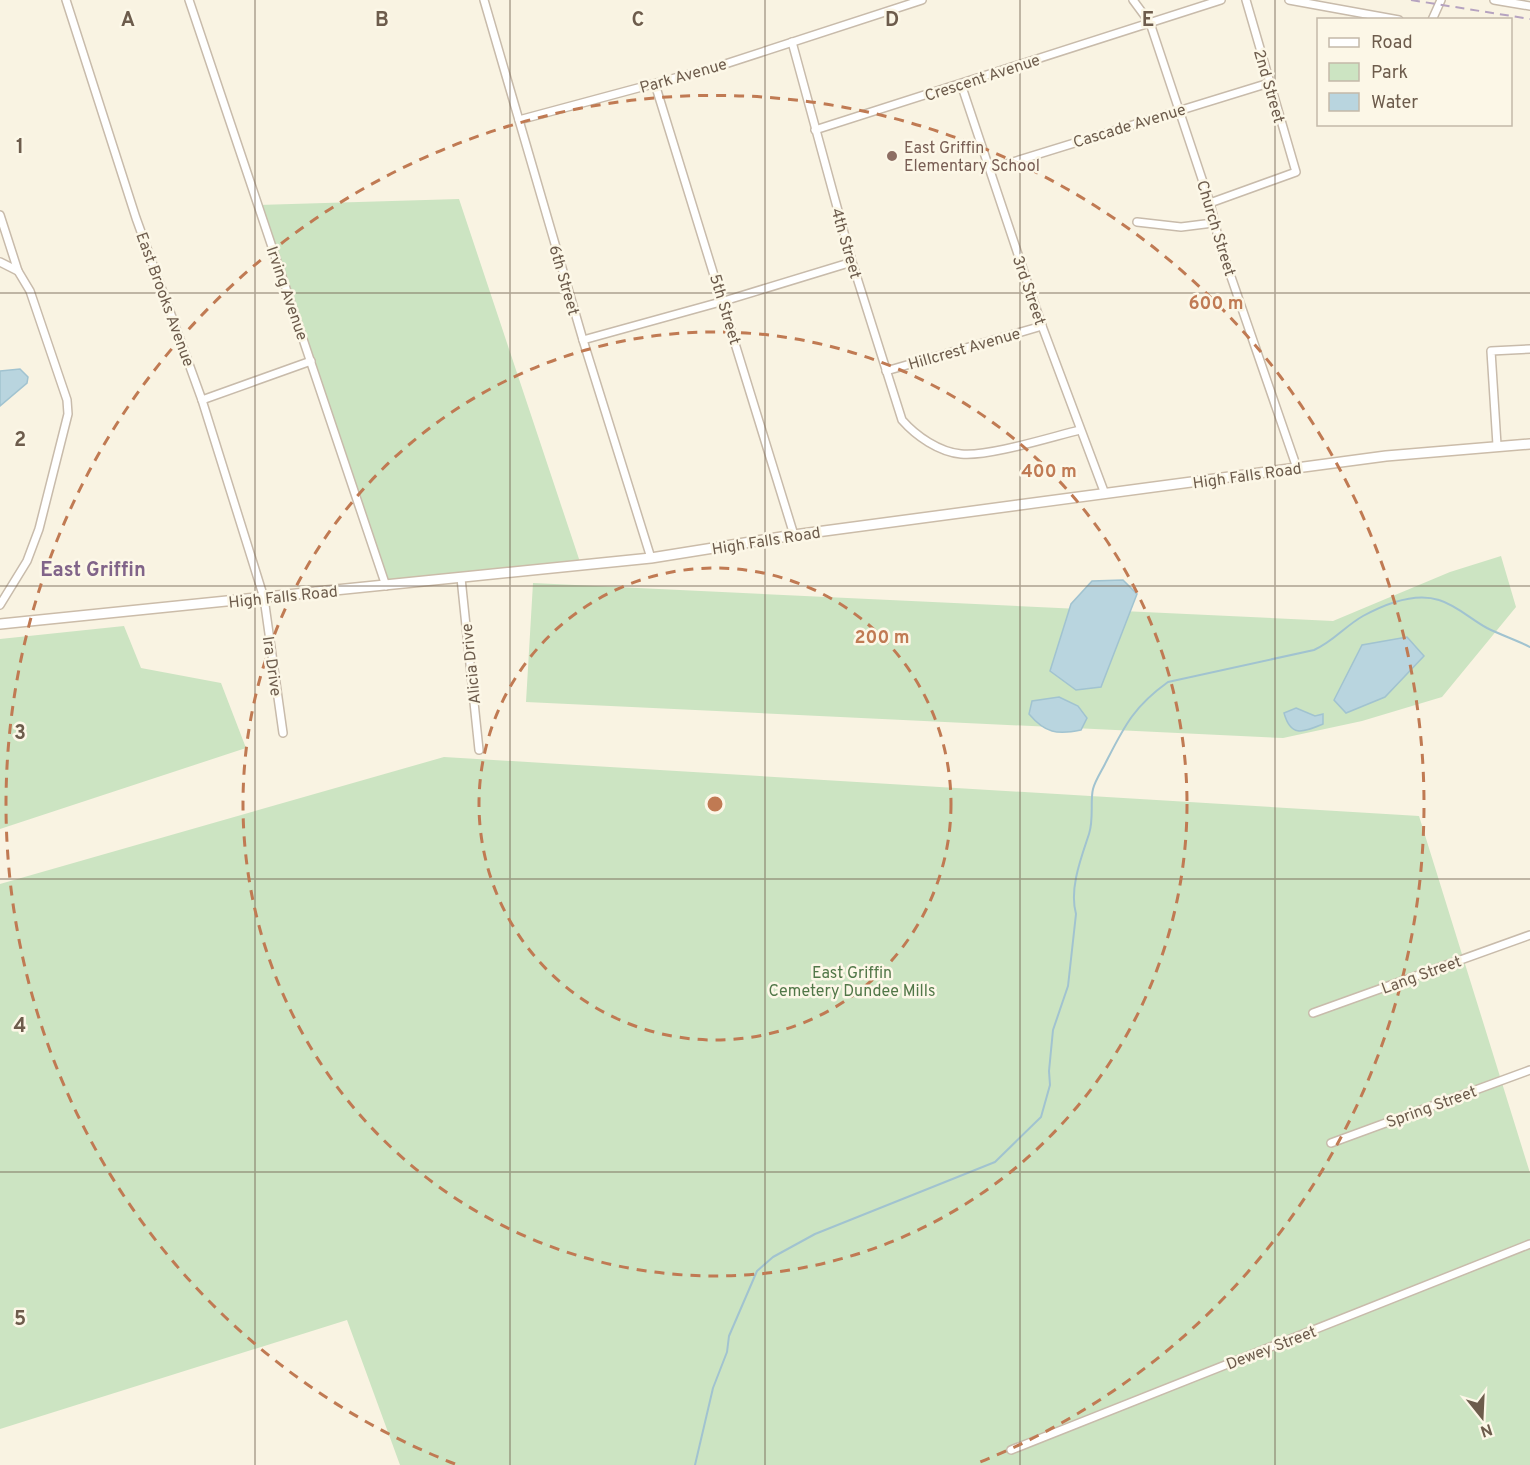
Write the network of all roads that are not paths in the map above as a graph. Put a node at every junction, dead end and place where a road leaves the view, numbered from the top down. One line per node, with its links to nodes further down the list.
1 (66, 0): 36 (street, East Brooks Avenue)
2 (189, 0): 34 (street, Irving Avenue)
3 (484, 0): 20 (street, 6th Street)
4 (922, 0): 15 (street, Park Avenue)
5 (1133, 0): 14 (street, Church Street)
6 (1221, 0): 14 (street, Crescent Avenue)
7 (1246, 0): 16 (street, 2nd Street)
8 (1289, 0): 12 (street)
9 (1441, 0): 13 (street)
10 (1494, 0): 11 (street)
11 (1530, 6)
12 (1388, 18)
13 (1433, 18)
14 (1150, 23): 18 (street, Crescent Avenue); 19 (street, Church Street)
15 (792, 42): 17 (street, Park Avenue); 21 (street, 4th Street)
16 (1269, 83): 19 (street, Cascade Avenue); 23 (street, 2nd Street)
17 (655, 84): 20 (street, Park Avenue); 30 (street, 5th Street)
18 (961, 84): 21 (street, Crescent Avenue); 22 (street, 3rd Street)
19 (1180, 110): 22 (street, Cascade Avenue); 23 (street, Church Street)
20 (519, 120): 32 (street, 6th Street)
21 (815, 130): 28 (street, 4th Street)
22 (990, 169): 31 (street, 3rd Street)
23 (1210, 203): 26 (street, Church Street)
24 (0, 215): 29 (street)
25 (1137, 222): 26 (street)
26 (1213, 223): 40 (street, Church Street)
27 (0, 262): 29 (street)
28 (852, 262): 30 (street); 35 (street, 4th Street)
29 (18, 271): 47 (street)
30 (724, 302): 32 (street); 42 (street, 5th Street)
31 (1042, 326): 35 (street, Hillcrest Avenue); 37 (street, 3rd Street)
32 (583, 340): 43 (street, 6th Street)
33 (1530, 349): 39 (street)
34 (311, 361): 36 (street); 45 (street, Irving Avenue)
35 (886, 371): 37 (street, 4th Street)
36 (202, 400): 46 (street, East Brooks Avenue)
37 (1080, 430): 41 (street, 3rd Street)
38 (1530, 444): 39 (street, High Falls Road)
39 (1497, 445): 40 (street, High Falls Road)
40 (1297, 468): 41 (street, High Falls Road)
41 (1105, 494): 42 (street, High Falls Road)
42 (794, 535): 43 (street, High Falls Road)
43 (651, 558): 44 (street, High Falls Road)
44 (460, 578): 45 (street, High Falls Road); 50 (street, Alicia Drive)
45 (387, 586): 46 (street, High Falls Road)
46 (264, 598): 48 (street, High Falls Road); 49 (street, Ira Drive)
47 (0, 605)
48 (0, 624)
49 (283, 733)
50 (478, 750)
51 (1530, 935): 52 (street, Lang Street)
52 (1313, 1013)
53 (1530, 1070): 54 (street, Spring Street)
54 (1331, 1143)
55 (1530, 1244): 56 (street, Dewey Street)
56 (1011, 1450)

